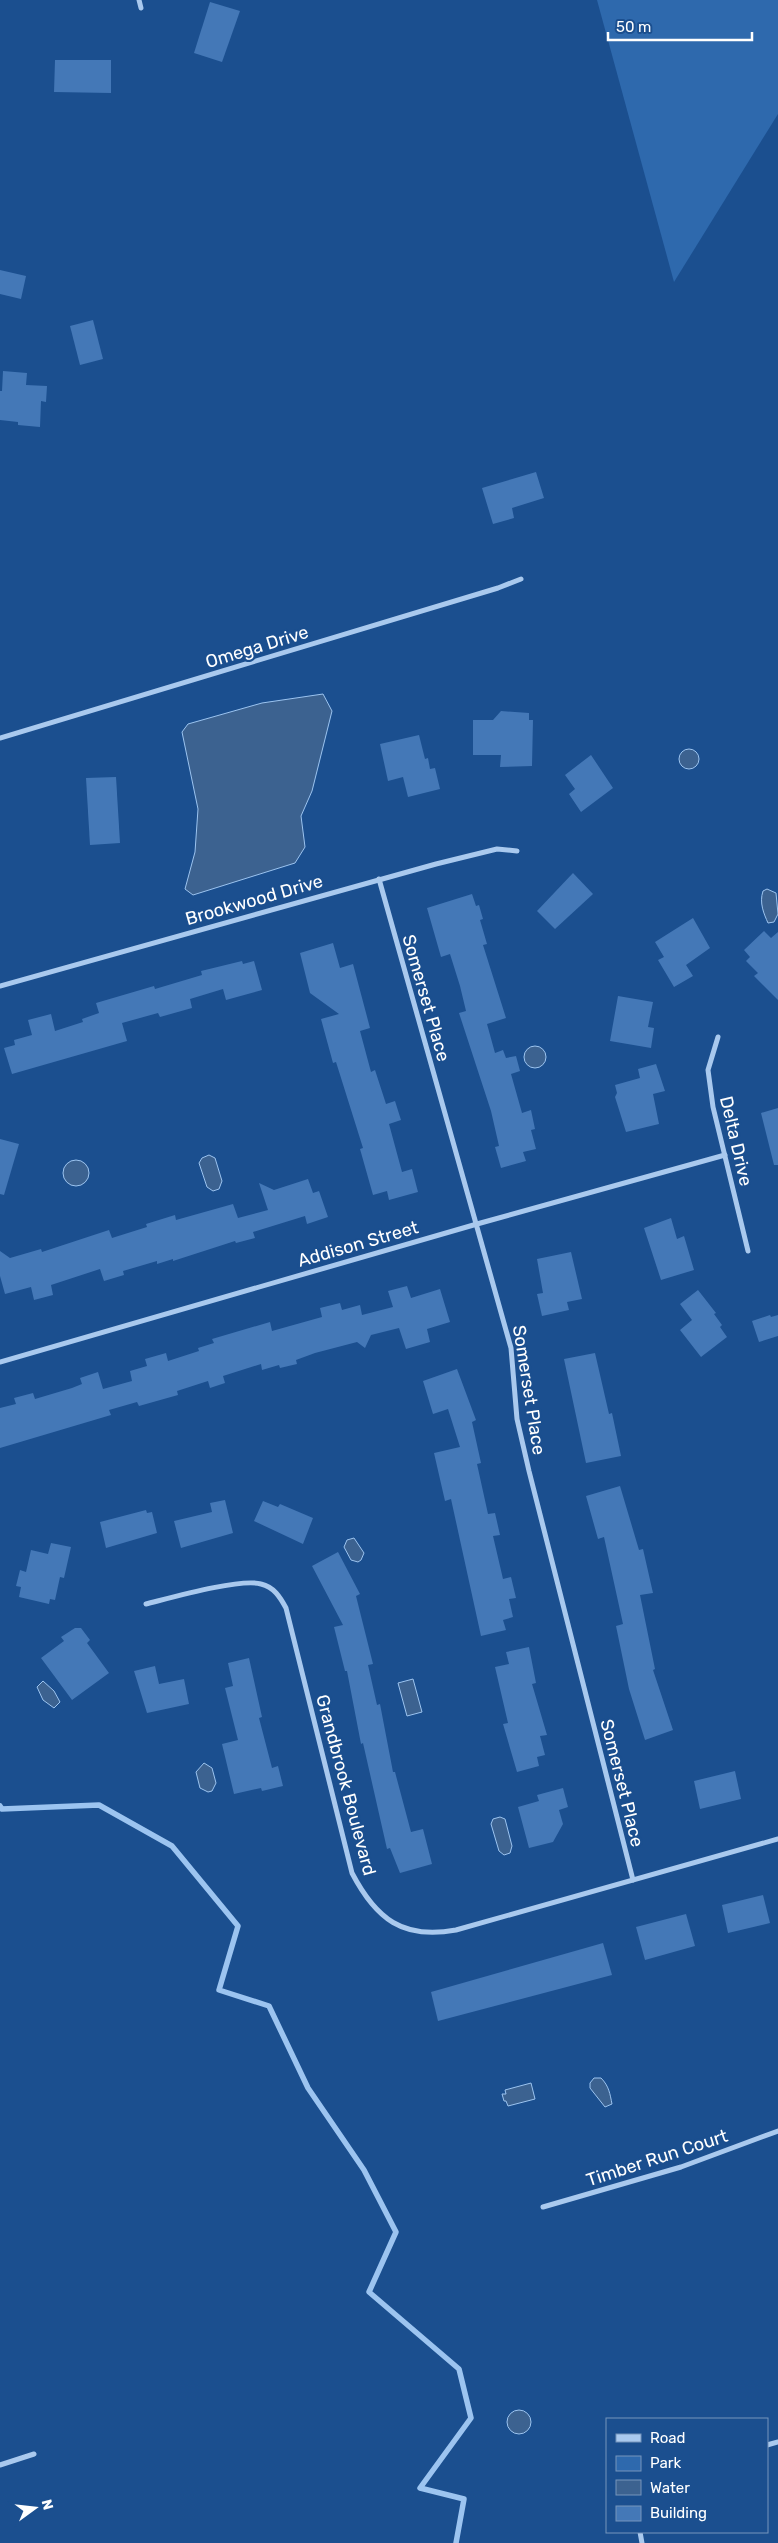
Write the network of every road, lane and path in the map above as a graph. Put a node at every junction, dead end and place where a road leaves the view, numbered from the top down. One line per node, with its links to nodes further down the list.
1 (139, 0): 2 (street)
2 (141, 8)
3 (521, 579): 4 (street, Omega Drive)
4 (0, 738)
5 (517, 851): 6 (street, Brookwood Drive)
6 (379, 879): 7 (street, Brookwood Drive); 10 (street, Somerset Place)
7 (0, 986)
8 (718, 1037): 9 (street, Delta Drive)
9 (725, 1155): 10 (street, Addison Street); 11 (street, Delta Drive)
10 (477, 1224): 12 (street, Addison Street); 15 (street, Somerset Place)
11 (748, 1251)
12 (0, 1362)
13 (146, 1604): 15 (street, Grandbrook Boulevard)
14 (778, 1839): 15 (street, Grandbrook Boulevard)
15 (633, 1880)
16 (778, 2131): 17 (street, Timber Run Court)
17 (543, 2207)
18 (34, 2454): 19 (street)
19 (0, 2465)

